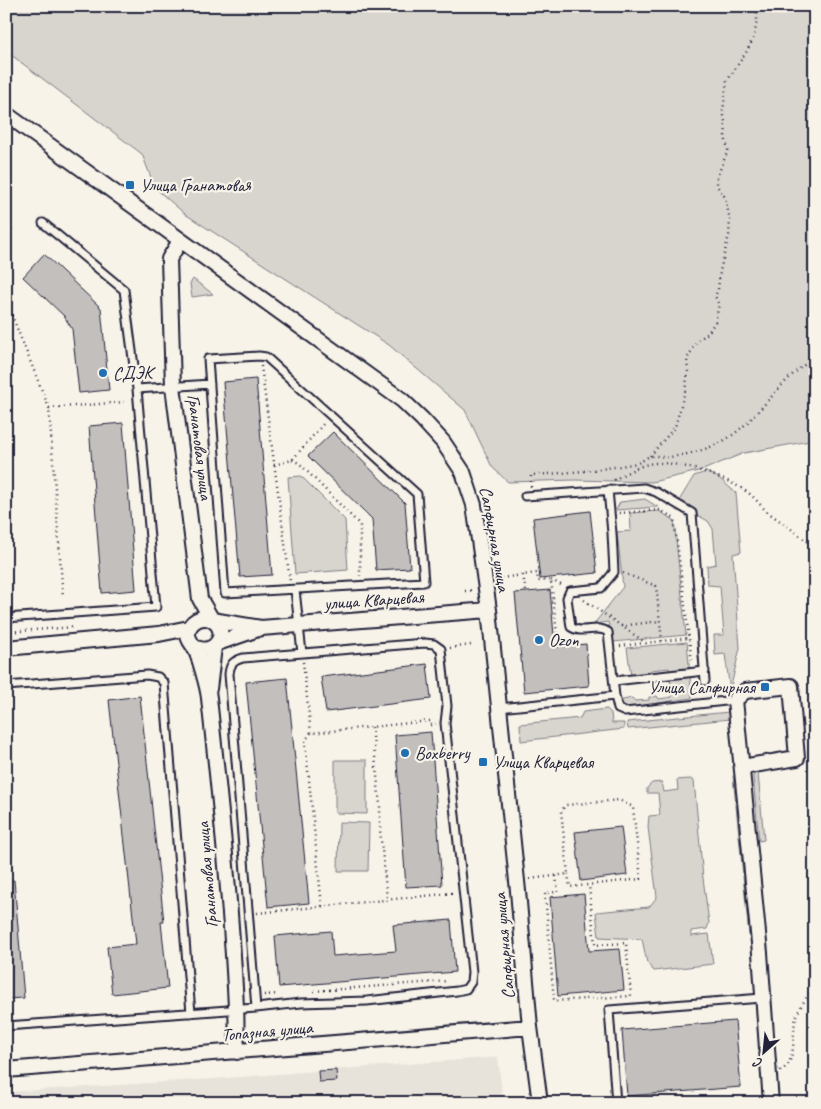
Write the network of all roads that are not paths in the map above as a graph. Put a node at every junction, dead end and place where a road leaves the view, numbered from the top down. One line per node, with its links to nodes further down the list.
1 (6, 114): 3 (street, Сапфирная улица)
2 (43, 223): 6 (lane)
3 (180, 241): 5 (street, Гранатовая улица); 11 (street, Сапфирная улица)
4 (210, 384): 5 (lane); 9 (lane); 9 (lane)
5 (173, 386): 6 (lane); 10 (street, Гранатовая улица)
6 (137, 389): 12 (lane)
7 (608, 490): 8 (lane); 22 (lane); 23 (lane)
8 (528, 496)
9 (294, 590): 14 (lane)
10 (200, 599): 13 (street, Гранатовая улица); 15 (street, Гранатовая улица)
11 (489, 610): 14 (street, улица Кварцевая); 29 (street, Сапфирная улица)
12 (6, 618)
13 (212, 620): 15 (street); 16 (street); 19 (street)
14 (300, 625): 16 (street, улица Кварцевая); 21 (lane)
15 (190, 626): 17 (street); 18 (street)
16 (261, 628): 19 (street)
17 (159, 634): 18 (street); 20 (street)
18 (192, 645): 19 (street); 26 (street, Гранатовая улица)
19 (216, 645): 26 (street, Гранатовая улица)
20 (6, 648)
21 (302, 653): 32 (lane); 32 (lane)
22 (704, 671): 23 (lane); 24 (lane)
23 (614, 681): 27 (lane)
24 (705, 681)
25 (6, 686): 34 (lane)
26 (208, 695): 33 (street, Гранатовая улица)
27 (615, 696): 28 (lane); 29 (lane)
28 (735, 700): 30 (street); 30 (street)
29 (499, 708): 36 (street, Сапфирная улица)
30 (742, 767): 31 (street)
31 (762, 998): 40 (lane); 41 (street)
32 (256, 1008): 33 (lane)
33 (237, 1009): 34 (lane); 37 (street, Гранатовая улица)
34 (191, 1013): 35 (lane)
35 (6, 1026)
36 (530, 1027): 37 (street, Топазная улица); 39 (street, Сапфирная улица)
37 (237, 1052): 38 (street, Топазная улица)
38 (6, 1070)
39 (540, 1103)
40 (616, 1103)
41 (771, 1103)

